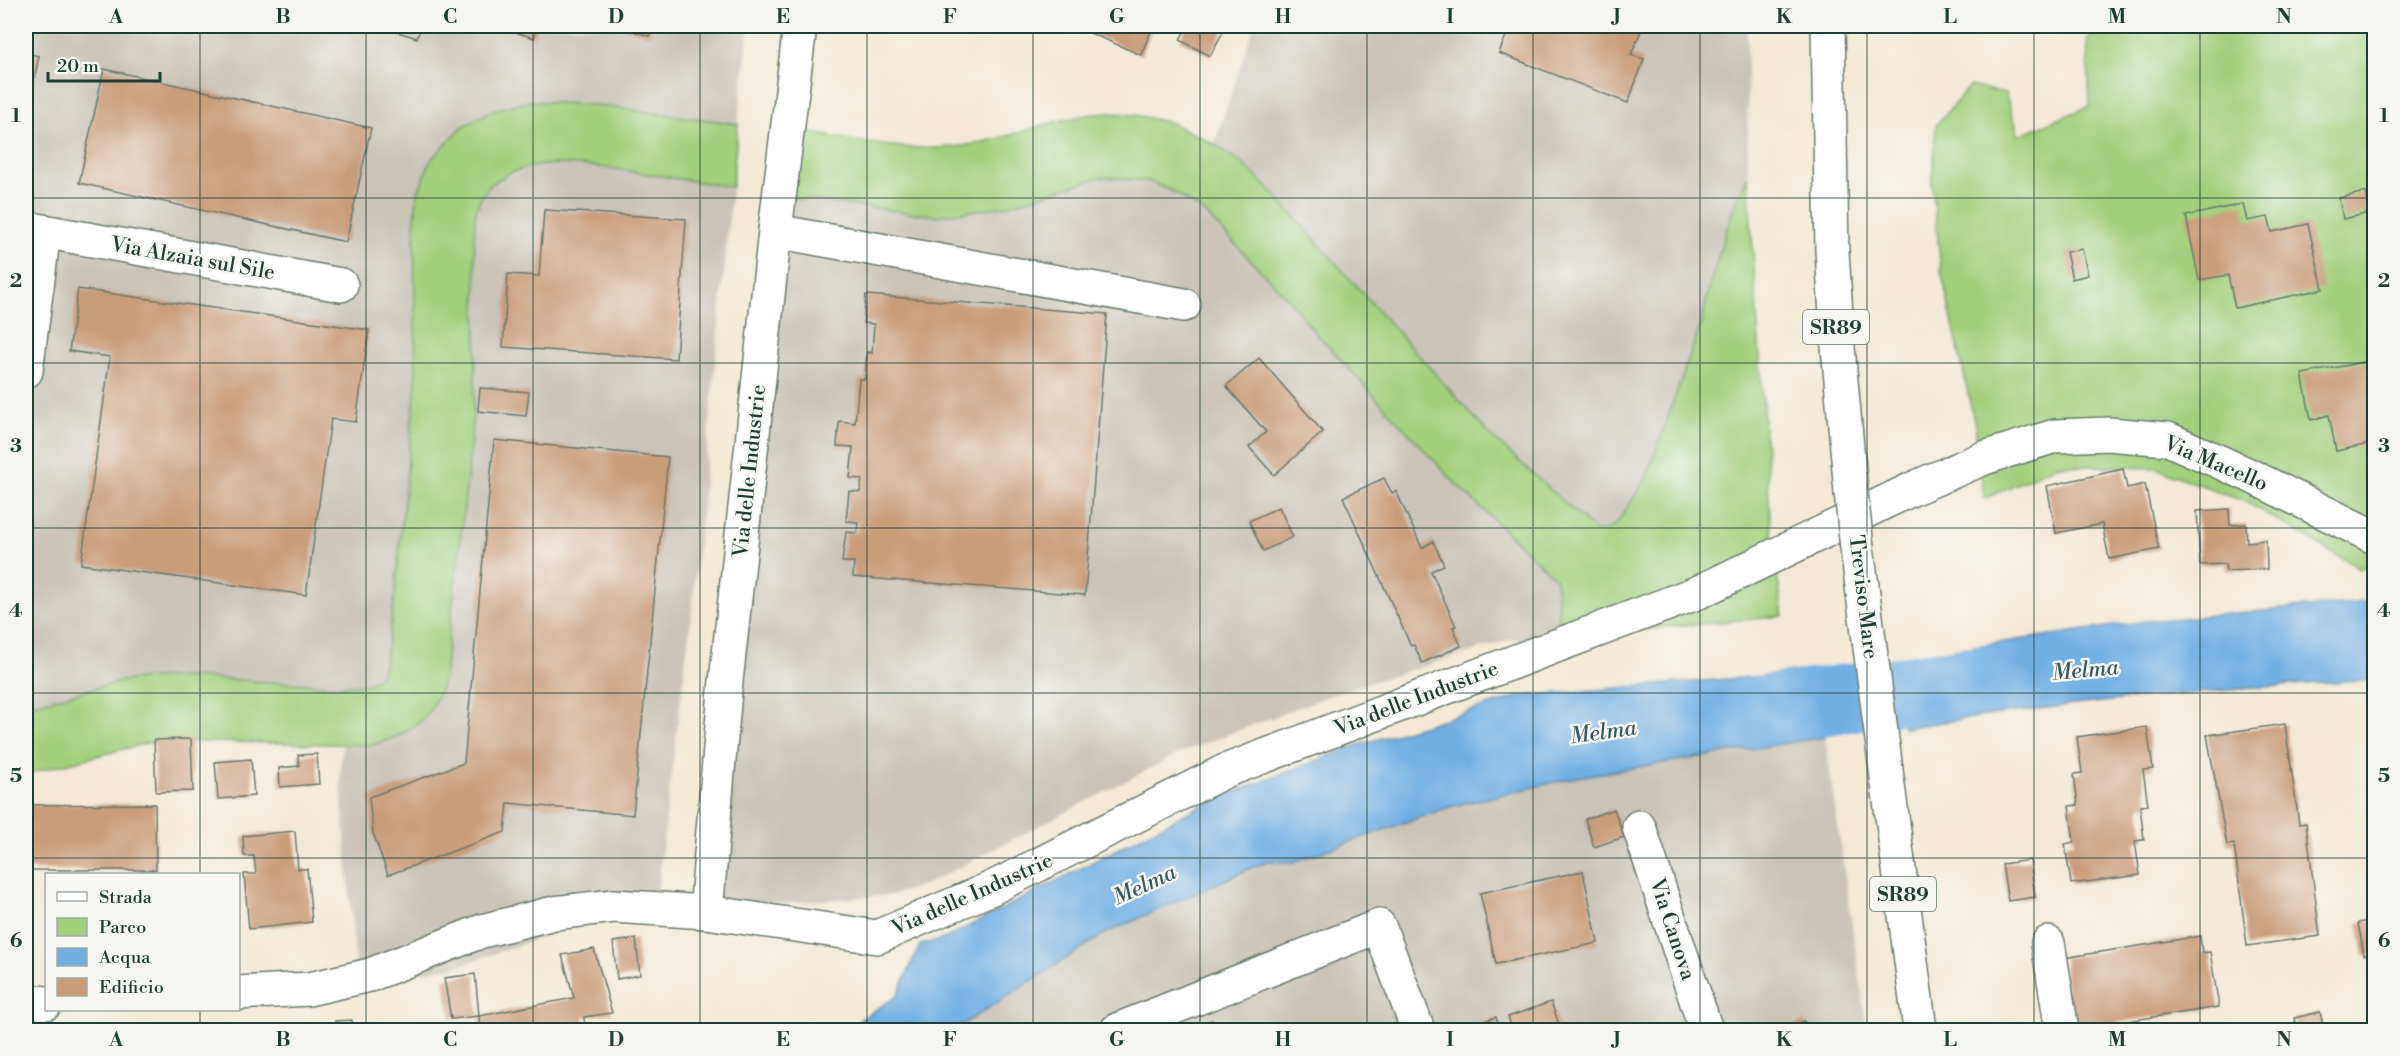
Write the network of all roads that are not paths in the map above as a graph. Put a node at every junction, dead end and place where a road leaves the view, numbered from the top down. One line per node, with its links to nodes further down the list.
1 (800, 26): 4 (main road, Via delle Industrie)
2 (1830, 30): 19 (main road, Treviso Mare / SR89, bridge)
3 (35, 230): 5 (main road, Via Alzaia sul Sile); 7 (main road, Via Alzaia sul Sile)
4 (775, 231): 6 (main road); 11 (main road, Via delle Industrie)
5 (341, 285)
6 (1184, 305)
7 (26, 371)
8 (1912, 489): 9 (main road, Via Macello); 11 (main road, Via delle Industrie)
9 (2374, 537)
10 (1639, 828): 18 (main road, Via Canova)
11 (706, 912): 13 (main road)
12 (2048, 943): 20 (main road)
13 (240, 993)
14 (26, 1001): 15 (main road)
15 (45, 1003)
16 (1117, 1030): 17 (main road)
17 (1418, 1030)
18 (1707, 1030)
19 (1920, 1030)
20 (2062, 1030)

